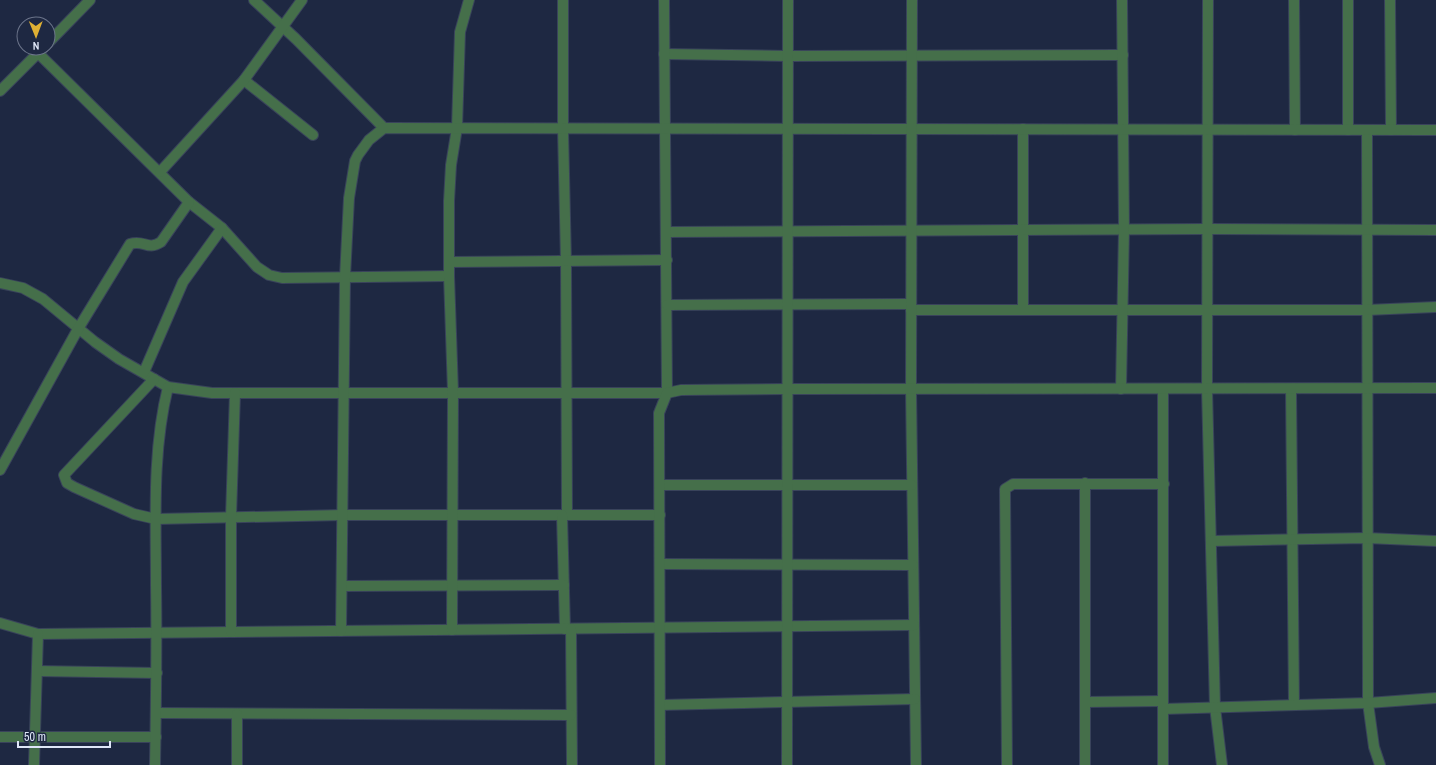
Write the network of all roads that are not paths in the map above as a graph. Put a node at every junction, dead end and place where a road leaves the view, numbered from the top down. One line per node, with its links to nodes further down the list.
1 (90, 0): 15 (street)
2 (254, 0): 14 (street)
3 (302, 0): 14 (street)
4 (470, 0): 25 (street)
5 (563, 0): 27 (street)
6 (664, 0): 16 (street)
7 (788, 0): 20 (street)
8 (912, 0): 21 (street)
9 (1122, 0): 17 (street)
10 (1208, 0): 32 (street)
11 (1294, 0): 33 (street)
12 (1348, 0): 34 (street)
13 (1390, 0): 36 (street)
14 (283, 28): 22 (street); 24 (street)
15 (56, 35)
16 (664, 54): 20 (street); 26 (street)
17 (1123, 55): 21 (street); 31 (street)
18 (35, 56): 23 (street)
19 (47, 56): 39 (street)
20 (788, 56): 21 (street); 28 (street)
21 (912, 56): 29 (street)
22 (244, 80): 38 (street); 39 (street)
23 (0, 91)
24 (384, 128): 25 (street); 54 (street)
25 (457, 128): 27 (street); 51 (street)
26 (664, 128): 27 (street); 28 (street); 49 (street)
27 (562, 129): 52 (street)
28 (788, 129): 29 (street); 46 (street)
29 (911, 129): 30 (street); 47 (street)
30 (1023, 129): 31 (street); 48 (street)
31 (1124, 130): 32 (street); 42 (street)
32 (1208, 130): 33 (street); 43 (street)
33 (1295, 130): 34 (street)
34 (1348, 130): 35 (street)
35 (1367, 130): 36 (street); 44 (street)
36 (1391, 130): 37 (street)
37 (1436, 130)
38 (313, 135)
39 (160, 172): 40 (street)
40 (189, 202): 41 (street); 64 (street)
41 (222, 228): 54 (street); 65 (street)
42 (1124, 229): 43 (street); 48 (street); 62 (street)
43 (1207, 229): 44 (street); 61 (street)
44 (1367, 229): 45 (street); 63 (street)
45 (1436, 230)
46 (788, 231): 47 (street); 49 (street); 56 (street)
47 (912, 231): 48 (street); 58 (street)
48 (1023, 231): 60 (street)
49 (666, 232): 50 (street)
50 (667, 260): 52 (street); 57 (street)
51 (449, 262): 52 (street); 53 (street)
52 (566, 262): 79 (street)
53 (449, 276): 54 (street); 76 (street)
54 (345, 277): 78 (street)
55 (0, 283): 64 (street)
56 (786, 303): 57 (street); 58 (street); 71 (street)
57 (667, 305): 80 (street)
58 (911, 307): 60 (street); 72 (street)
59 (1436, 307): 63 (street)
60 (1024, 309): 62 (street)
61 (1207, 309): 62 (street); 63 (street); 75 (street)
62 (1123, 310): 73 (street)
63 (1367, 310): 69 (street)
64 (78, 328): 65 (street); 81 (street)
65 (144, 372): 66 (street)
66 (154, 378): 67 (street); 92 (street)
67 (168, 387): 77 (street); 92 (street)
68 (1291, 388): 69 (street); 75 (street); 94 (street)
69 (1366, 388): 70 (street); 93 (street)
70 (1436, 388)
71 (787, 389): 72 (street); 80 (street); 85 (street)
72 (911, 389): 73 (street); 86 (street)
73 (1121, 389): 74 (street)
74 (1163, 389): 75 (street); 83 (street)
75 (1207, 389): 95 (street)
76 (453, 392): 78 (street); 79 (street); 90 (street)
77 (235, 393): 78 (street); 91 (street)
78 (344, 393): 87 (street)
79 (566, 393): 80 (street); 88 (street)
80 (667, 393): 84 (street)
81 (0, 470)
82 (1085, 483): 83 (street); 118 (street); 137 (street)
83 (1164, 484): 121 (street)
84 (661, 485): 85 (street); 89 (street)
85 (787, 485): 86 (street); 98 (street)
86 (912, 485): 99 (street)
87 (343, 515): 90 (street); 91 (street); 101 (street)
88 (565, 515): 89 (street); 90 (street); 100 (street)
89 (660, 515): 97 (street)
90 (453, 516): 102 (street)
91 (231, 517): 92 (street); 110 (street)
92 (156, 519): 111 (street)
93 (1367, 538): 94 (street); 96 (street); 119 (street)
94 (1291, 540): 95 (street); 122 (street)
95 (1211, 541): 123 (street)
96 (1436, 541)
97 (660, 564): 98 (street); 106 (street)
98 (787, 564): 99 (street); 105 (street)
99 (913, 565): 104 (street)
100 (564, 585): 102 (street); 107 (street)
101 (342, 586): 102 (street); 109 (street)
102 (453, 586): 108 (street)
103 (0, 623): 112 (street)
104 (914, 625): 105 (street); 116 (street)
105 (787, 626): 106 (street); 117 (street)
106 (660, 628): 107 (street); 120 (street)
107 (568, 629): 108 (street); 126 (street)
108 (452, 630): 109 (street)
109 (341, 631): 110 (street)
110 (231, 632): 111 (street)
111 (157, 633): 112 (street); 114 (street)
112 (38, 634): 113 (street)
113 (37, 671): 114 (street); 128 (street)
114 (156, 674): 124 (street)
115 (1436, 698): 119 (street)
116 (915, 700): 117 (street); 136 (street)
117 (787, 702): 120 (street); 135 (street)
118 (1085, 702): 121 (street); 138 (street)
119 (1368, 703): 122 (street); 141 (street)
120 (660, 705): 134 (street)
121 (1163, 705): 123 (street); 139 (street)
122 (1294, 705): 123 (street)
123 (1215, 707): 140 (street)
124 (156, 713): 125 (street); 129 (street)
125 (236, 714): 126 (street); 132 (street)
126 (571, 715): 133 (street)
127 (0, 737): 128 (street)
128 (34, 737): 129 (street); 130 (street)
129 (156, 737): 131 (street)
130 (34, 765)
131 (155, 765)
132 (237, 765)
133 (572, 765)
134 (660, 765)
135 (787, 765)
136 (916, 765)
137 (1007, 765)
138 (1085, 765)
139 (1163, 765)
140 (1222, 765)
141 (1380, 765)

